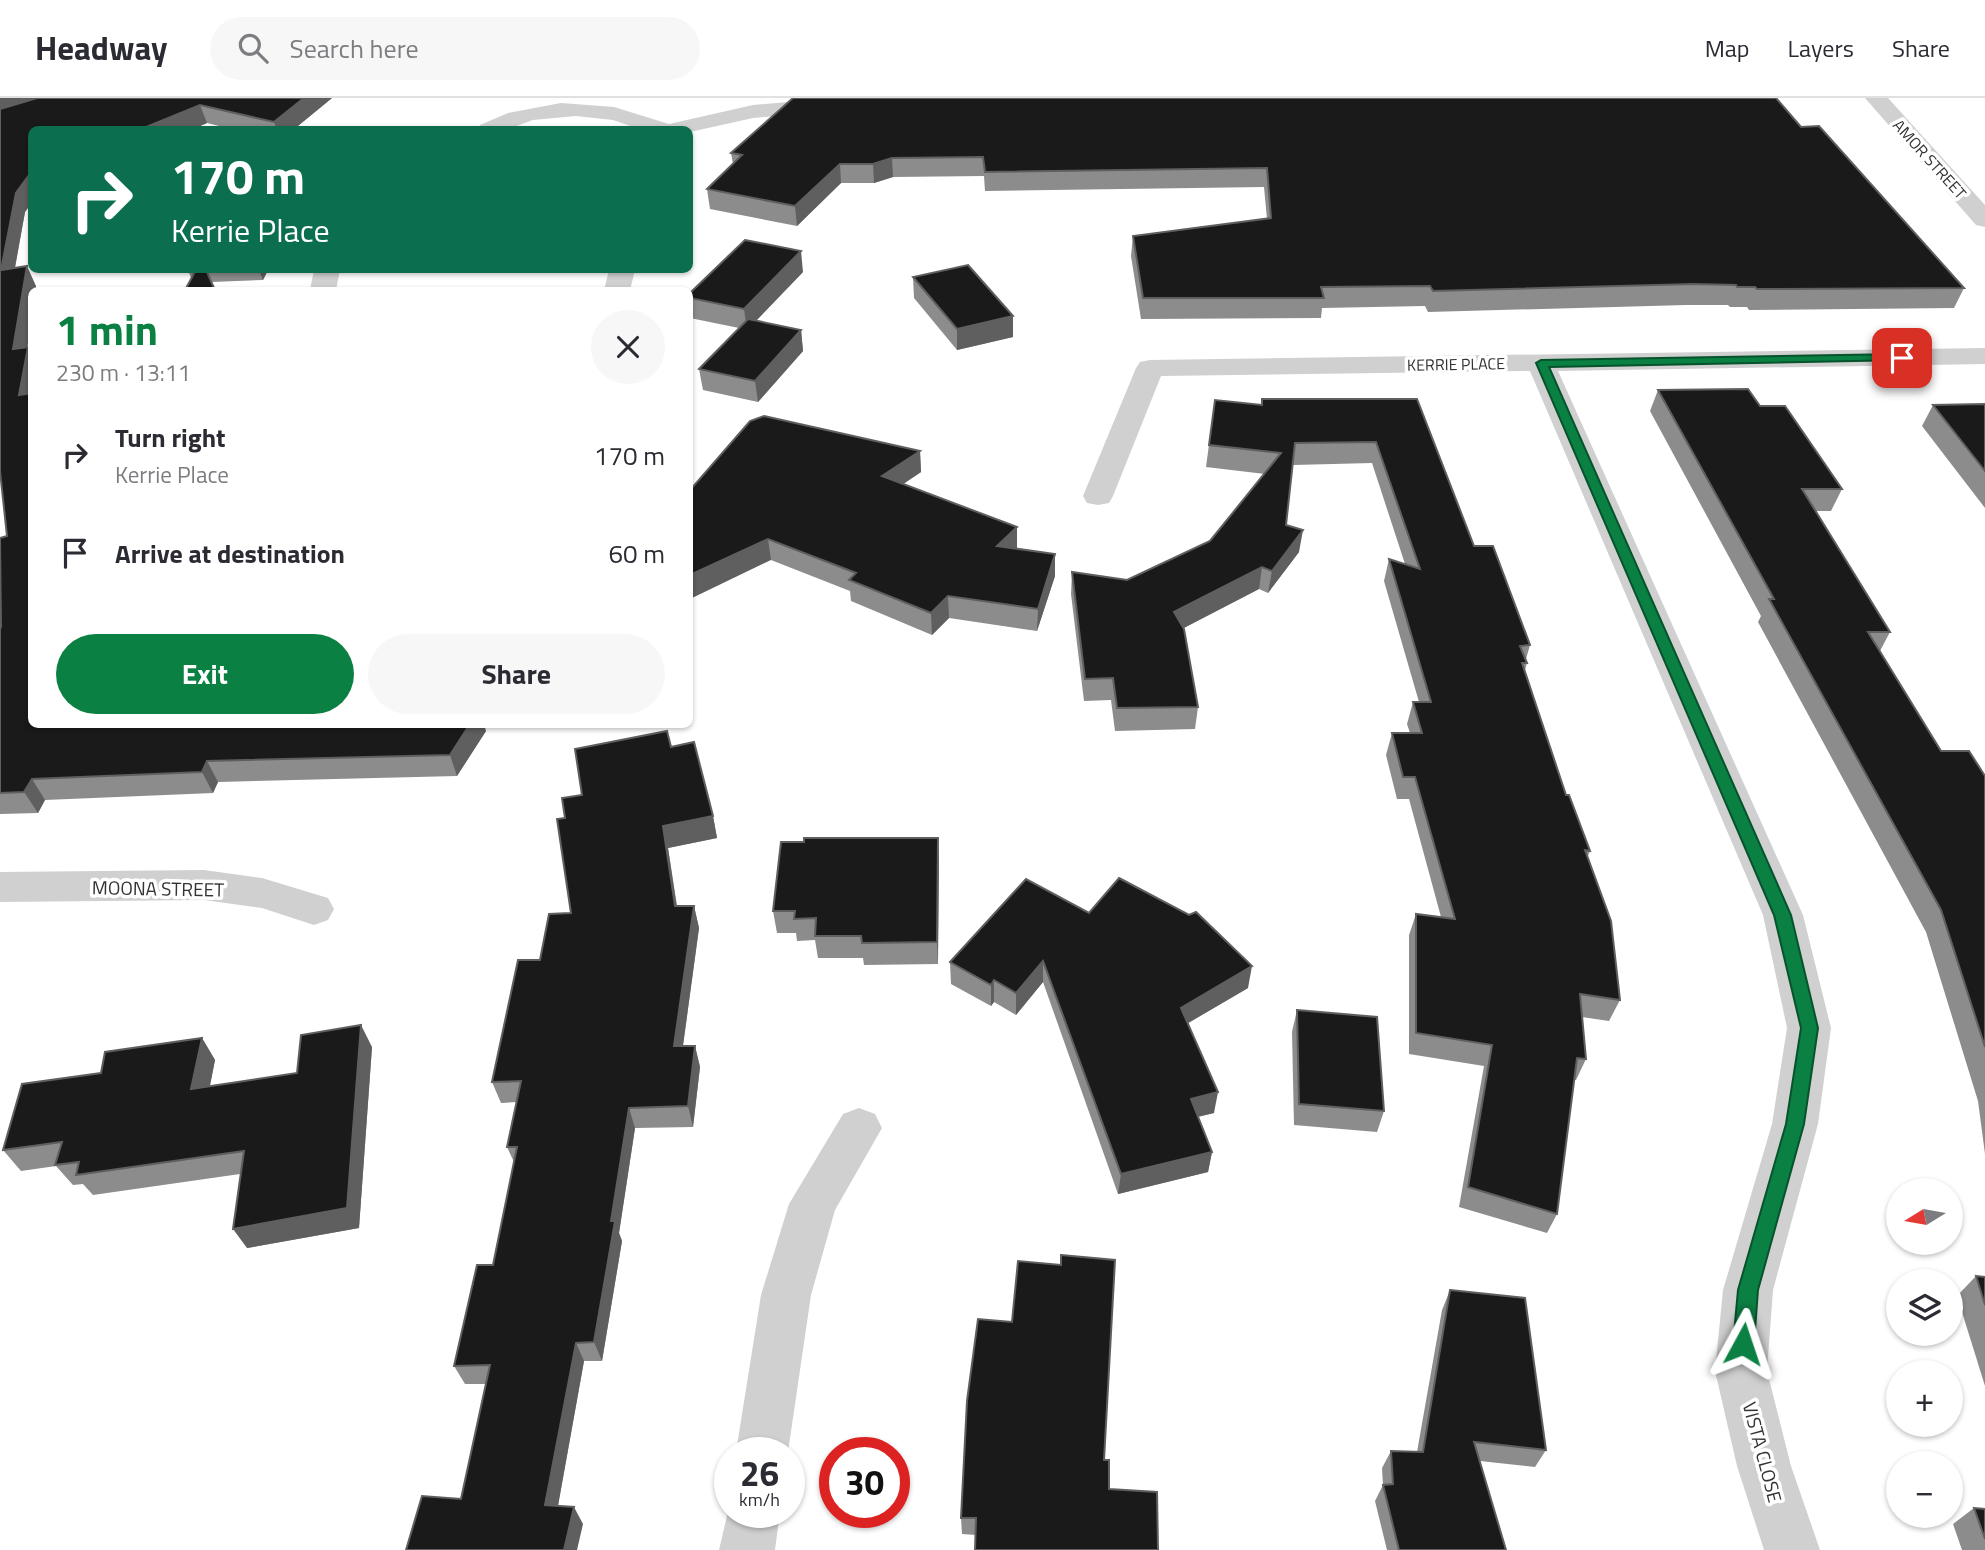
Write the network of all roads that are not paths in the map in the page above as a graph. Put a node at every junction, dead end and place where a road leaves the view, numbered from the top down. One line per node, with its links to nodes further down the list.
1 (1876, 98): 6 (street, AMOR STREET)
2 (859, 105): 5 (street)
3 (498, 126): 4 (street)
4 (652, 126)
5 (685, 126)
6 (1985, 220)
7 (1985, 356): 8 (street, KERRIE PLACE)
8 (1541, 363): 9 (street, KERRIE PLACE); 16 (street, VISTA CLOSE)
9 (1098, 496)
10 (0, 887): 11 (street, MOONA STREET)
11 (314, 909)
12 (859, 1128): 13 (street)
13 (764, 1437)
14 (750, 1528): 15 (street)
15 (747, 1550)
16 (1792, 1550)

